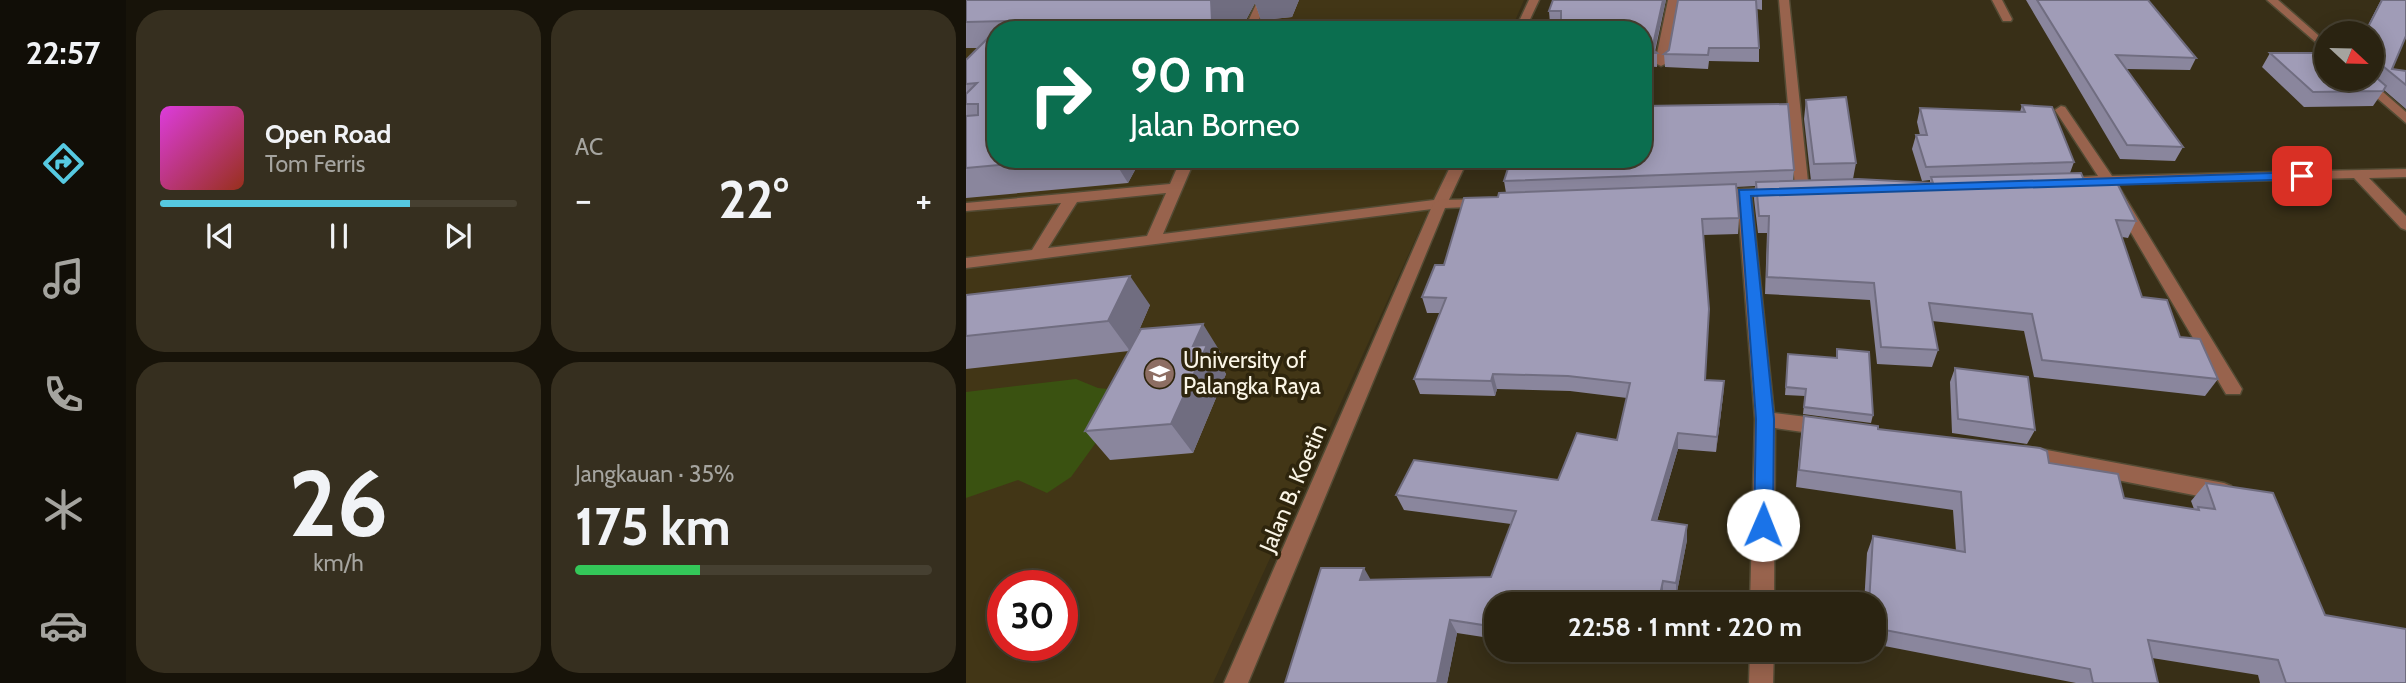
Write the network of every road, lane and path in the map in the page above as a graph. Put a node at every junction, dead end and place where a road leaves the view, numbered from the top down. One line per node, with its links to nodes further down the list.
1 (1263, 0): 8 (street)
2 (1534, 0): 9 (street)
3 (1673, 0): 11 (street)
4 (1784, 0): 22 (street)
5 (1997, 0): 7 (street)
6 (2272, 0): 10 (street)
7 (2007, 19)
8 (1253, 21)
9 (1524, 21)
10 (2314, 37)
11 (1661, 63)
12 (2374, 91): 14 (street)
13 (2061, 110): 19 (street)
14 (2406, 119)
15 (1184, 168): 21 (street)
16 (1457, 168): 26 (street, Jalan B. Koetin)
17 (2406, 173): 18 (street)
18 (2358, 175): 19 (street); 28 (street)
19 (2108, 181): 20 (street); 32 (street)
20 (2067, 182)
21 (1176, 188): 24 (street); 29 (street)
22 (1744, 192): 23 (street); 33 (street)
23 (1698, 194)
24 (1072, 198): 27 (street); 30 (street)
25 (1508, 202): 26 (street)
26 (1440, 204): 29 (street); 39 (street, Jalan B. Koetin)
27 (966, 207)
28 (2406, 225)
29 (1152, 241): 30 (street)
30 (1036, 255): 31 (street)
31 (966, 263)
32 (2232, 389)
33 (1765, 419): 34 (street); 37 (street)
34 (1848, 430)
35 (2000, 451): 36 (street)
36 (2239, 495)
37 (1762, 592)
38 (1762, 662): 40 (street)
39 (1236, 683)
40 (1761, 683)

